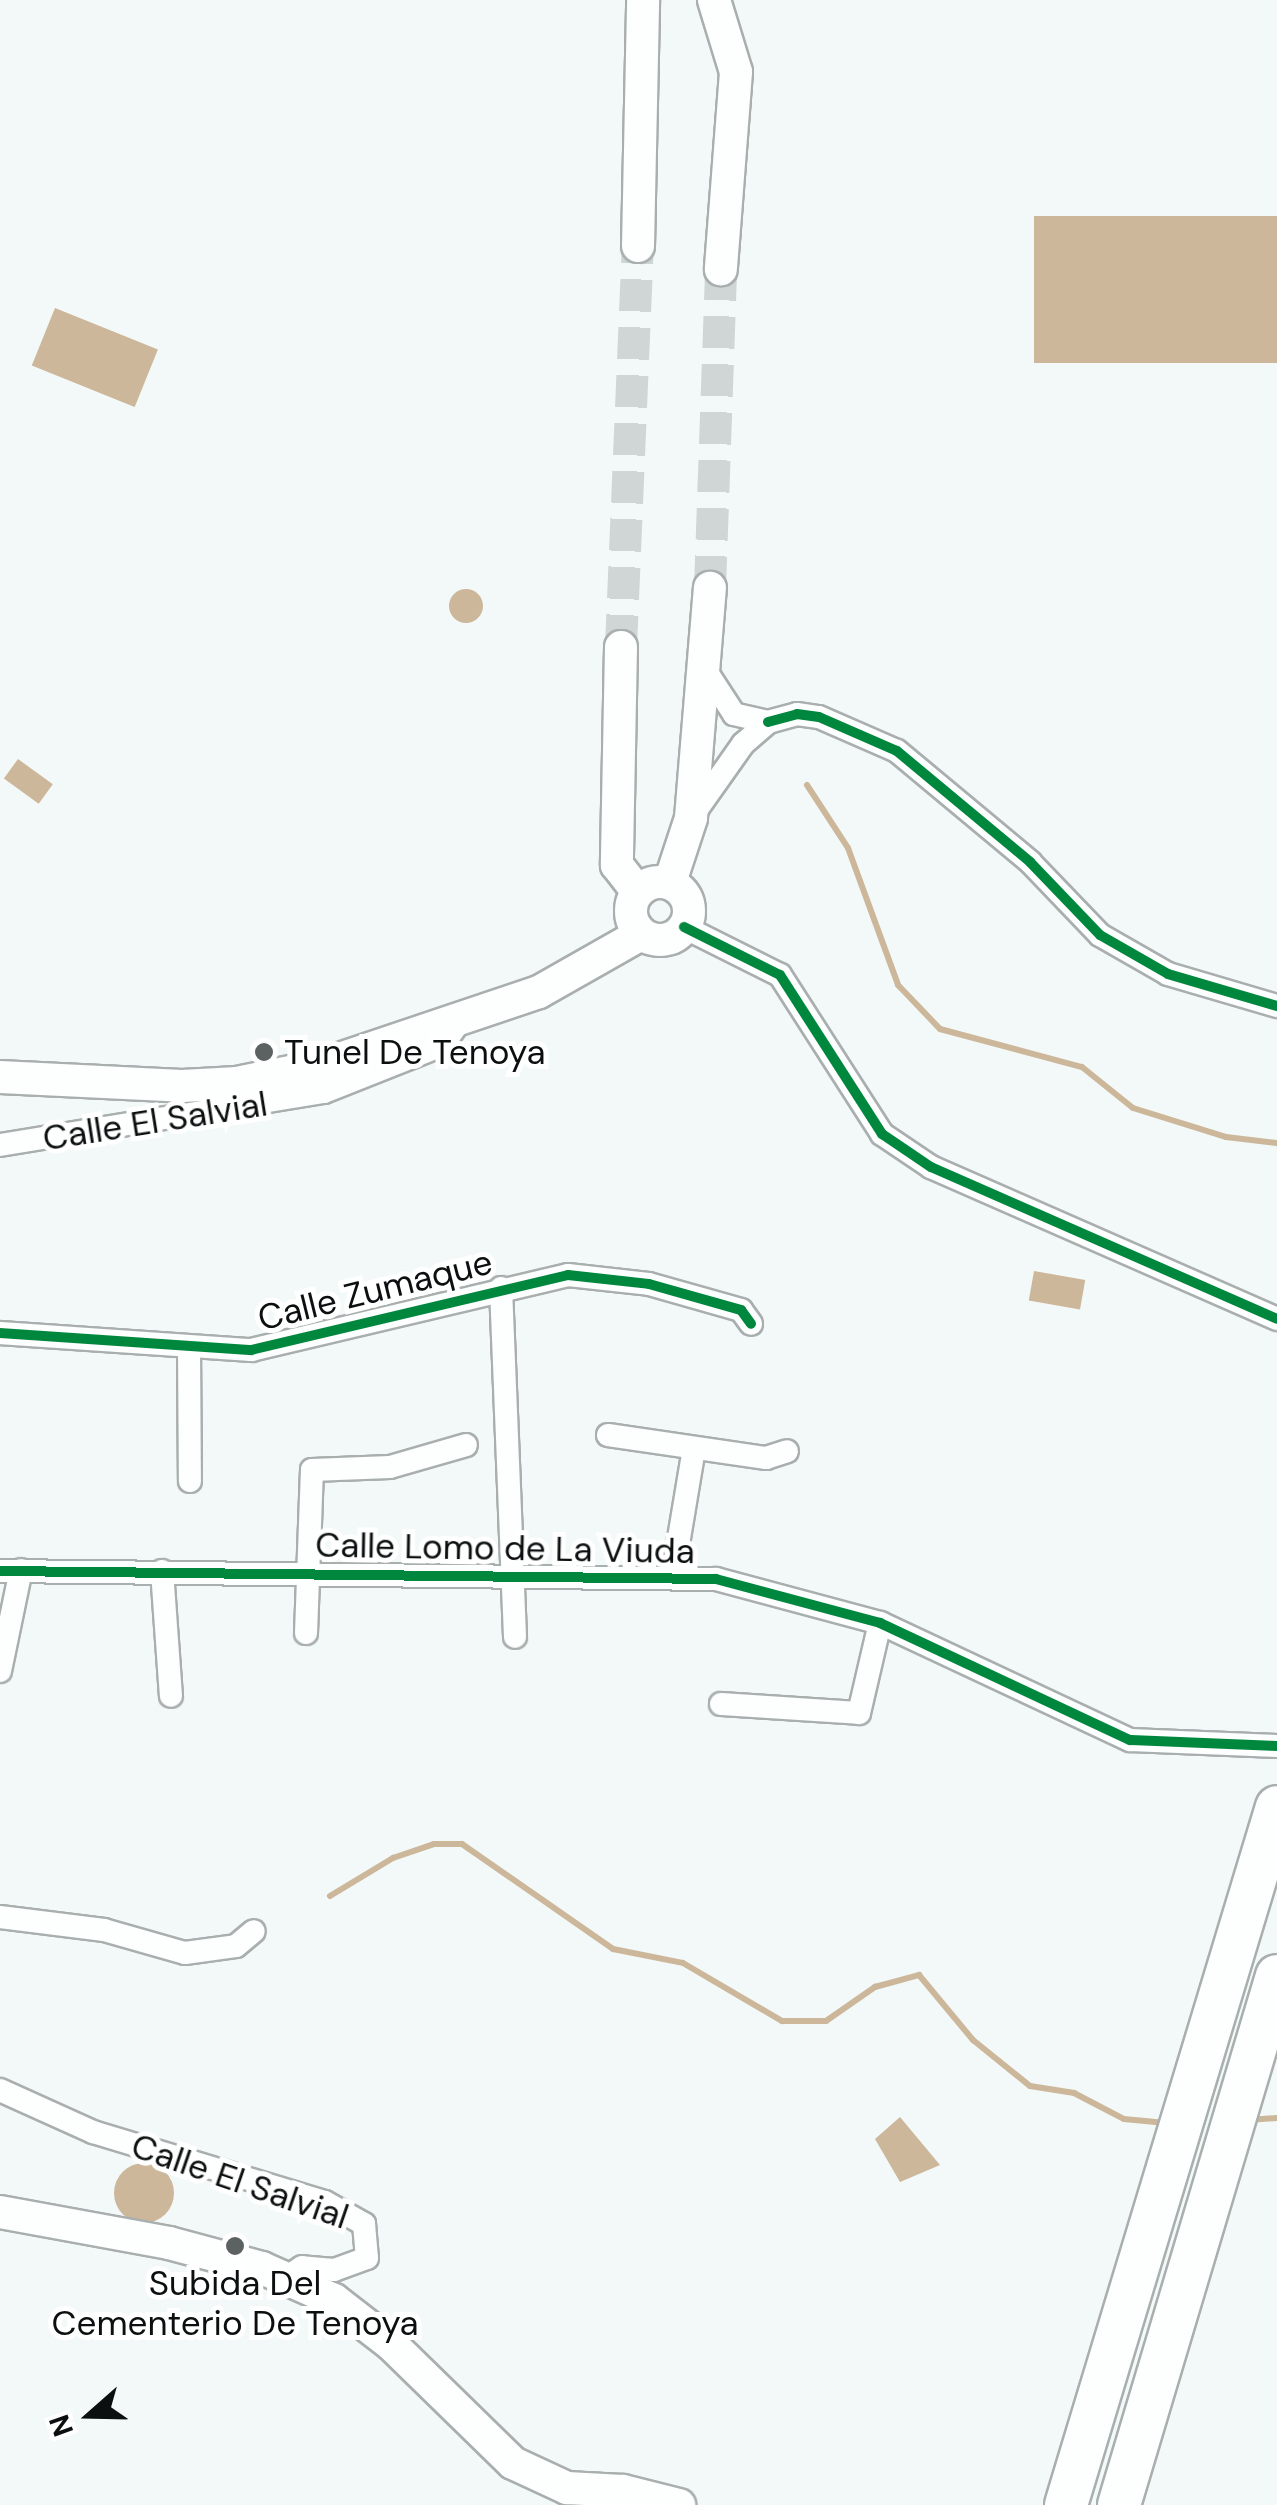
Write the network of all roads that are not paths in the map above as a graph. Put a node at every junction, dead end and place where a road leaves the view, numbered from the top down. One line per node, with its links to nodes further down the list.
1 (643, 0): 3 (main road)
2 (714, 0): 4 (main road)
3 (638, 246)
4 (720, 269)
5 (710, 588): 7 (main road)
6 (621, 646): 11 (main road)
7 (704, 665): 8 (street); 9 (main road)
8 (768, 722): 9 (street); 14 (street)
9 (691, 818): 10 (main road)
10 (671, 879): 11 (main road); 12 (main road)
11 (638, 892): 13 (main road)
12 (684, 927): 13 (main road); 19 (street)
13 (641, 934): 15 (main road)
14 (1277, 1006)
15 (464, 1015): 16 (main road); 17 (street, Calle El Salvial)
16 (0, 1077)
17 (0, 1145)
18 (501, 1288): 20 (street, Calle Zumaque); 22 (street, Calle Zumaque); 31 (street)
19 (1277, 1319)
20 (751, 1324)
21 (0, 1333): 22 (street, Calle Zumaque)
22 (189, 1346): 27 (street)
23 (608, 1435): 25 (street)
24 (466, 1445): 30 (street)
25 (694, 1449): 26 (street); 32 (street)
26 (787, 1451)
27 (190, 1481)
28 (5, 1570): 29 (street, Calle Lomo de La Viuda); 36 (street)
29 (162, 1571): 30 (street, Calle Lomo de La Viuda); 37 (street)
30 (310, 1572): 31 (street, Calle Lomo de La Viuda); 34 (street)
31 (515, 1573): 32 (street, Calle Lomo de La Viuda); 35 (street)
32 (673, 1574): 33 (street, Calle Lomo de La Viuda)
33 (880, 1623): 38 (street); 39 (street, Calle Lomo de La Viuda)
34 (306, 1633)
35 (516, 1636)
36 (0, 1670)
37 (171, 1696)
38 (722, 1704)
39 (1277, 1746)
40 (1277, 1807): 48 (highway)
41 (0, 1917): 42 (street)
42 (254, 1931)
43 (1271, 1994): 49 (highway)
44 (0, 2090): 46 (street, Calle El Salvial)
45 (0, 2212): 46 (main road)
46 (285, 2279): 47 (main road)
47 (679, 2505)
48 (1066, 2505)
49 (1119, 2505)

